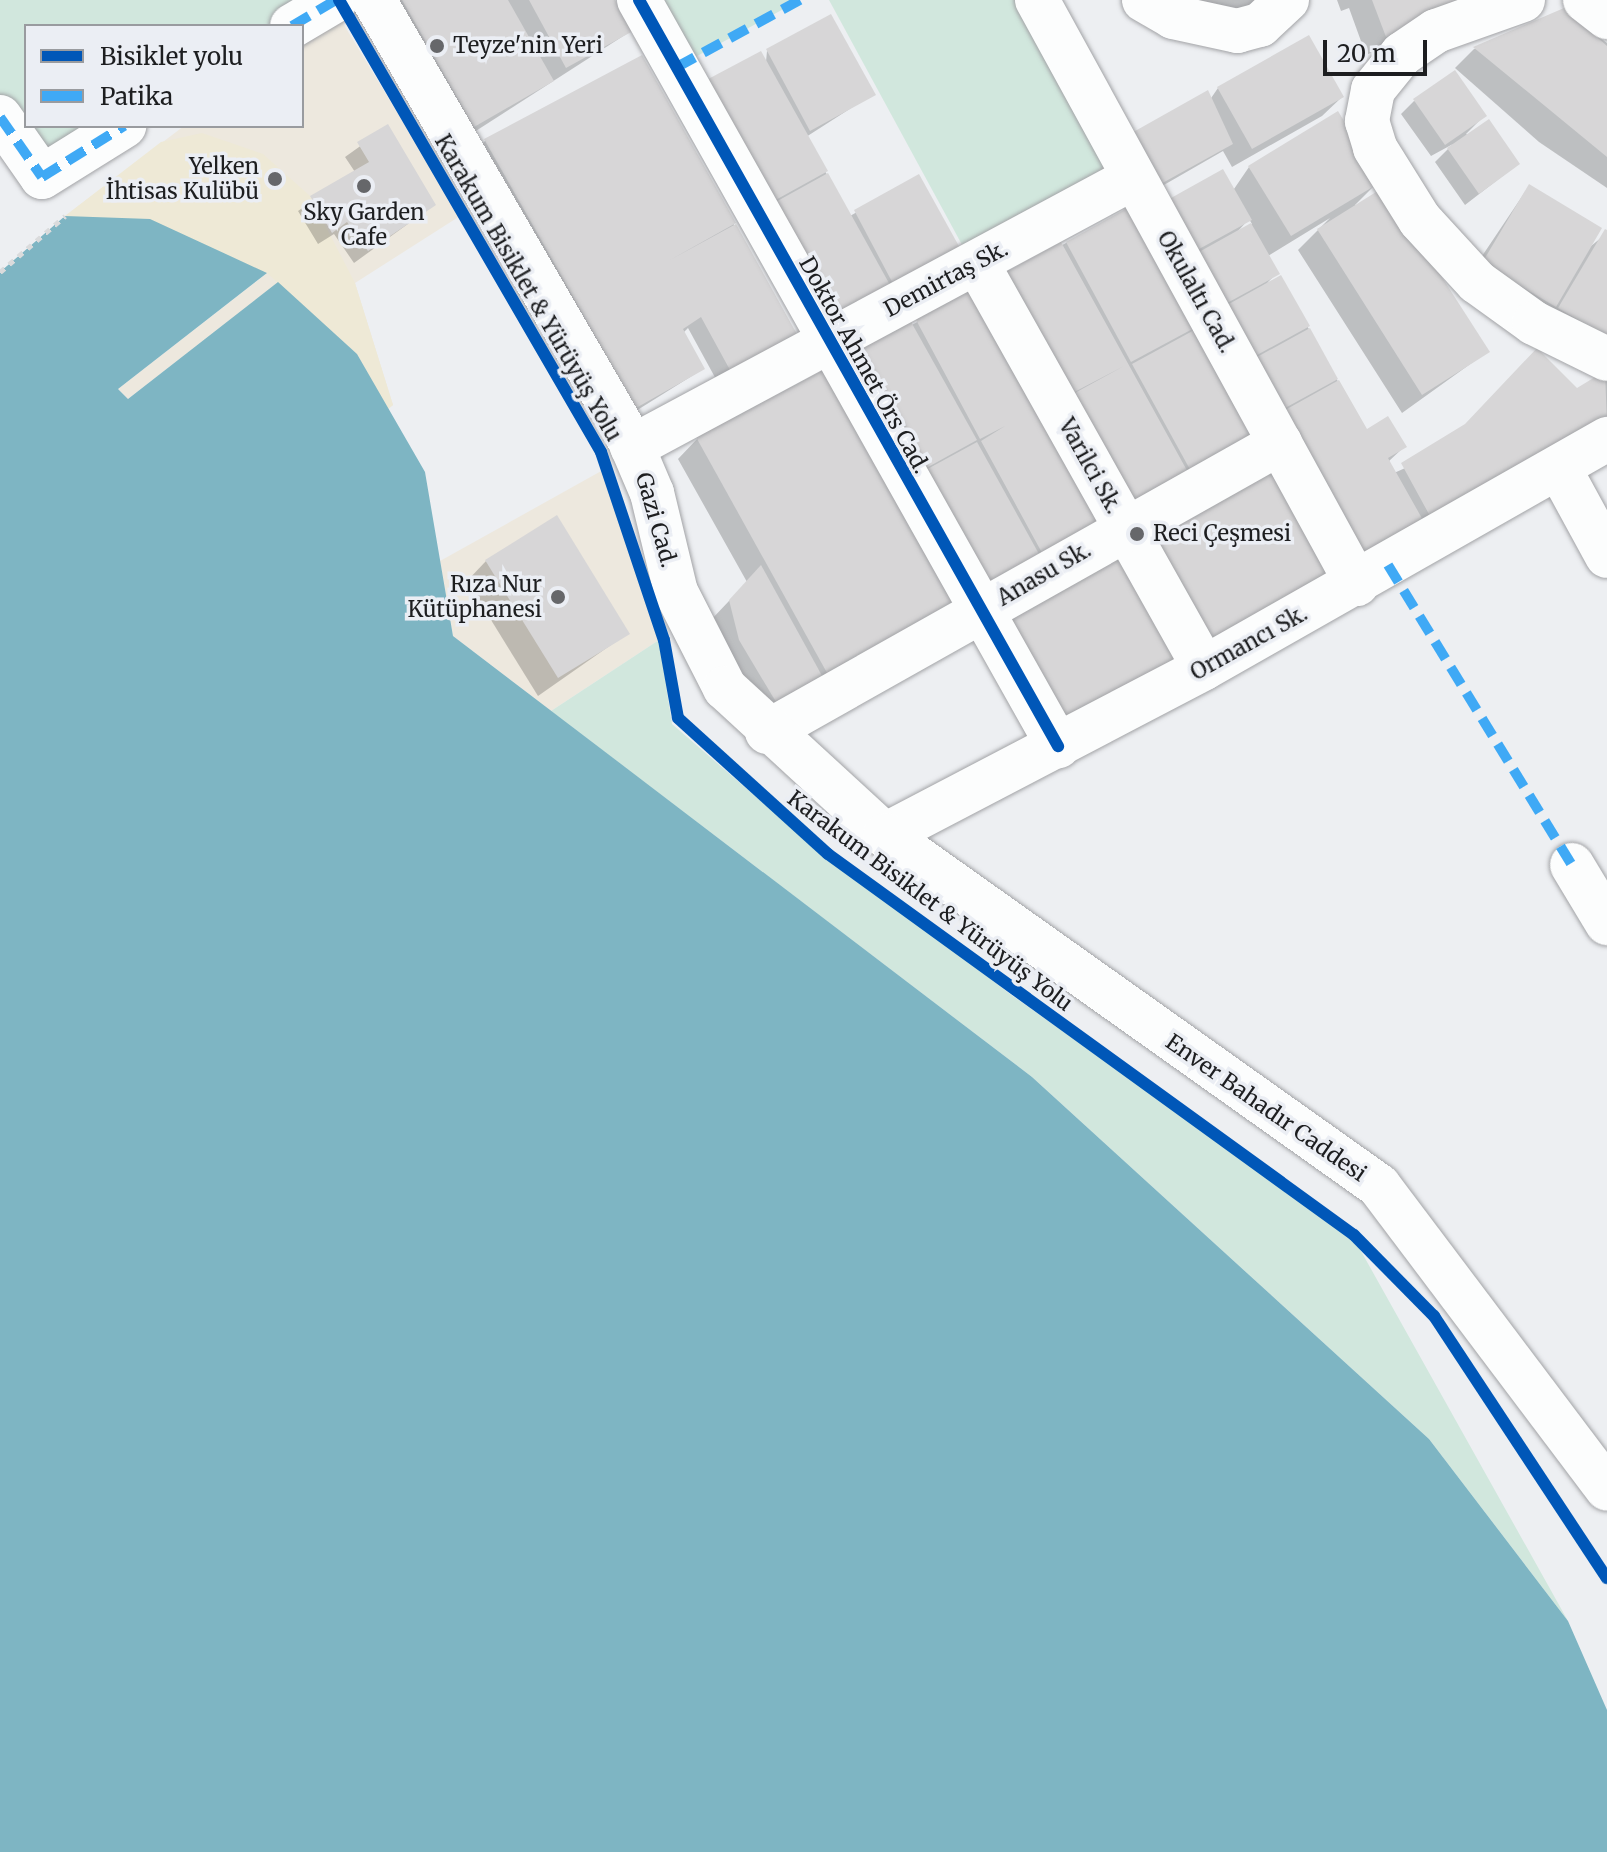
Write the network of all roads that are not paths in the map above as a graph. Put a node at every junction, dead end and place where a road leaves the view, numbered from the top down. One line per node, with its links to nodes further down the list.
1 (374, 0): 17 (street, Gazi Cad.)
2 (639, 0): 13 (street, Doktor Ahmet Örs Cad.)
3 (1037, 0): 11 (street, Okulaltı Cad.)
4 (1144, 0): 5 (street)
5 (1287, 0)
6 (1523, 0): 14 (street)
7 (1585, 0): 8 (street)
8 (1607, 17)
9 (0, 117): 10 (street)
10 (121, 128)
11 (1133, 178): 12 (street, Demirtaş Sk.); 16 (street, Okulaltı Cad.)
12 (977, 263): 13 (street, Demirtaş Sk.); 19 (street, Varilci Sk.)
13 (828, 342): 17 (street, Demirtaş Sk.); 22 (street, Doktor Ahmet Örs Cad.)
14 (1607, 359)
15 (1607, 439): 18 (street, Ormancı Sk.)
16 (1280, 443): 19 (street, Anasu Sk.); 21 (street, Okulaltı Cad.)
17 (632, 447): 24 (street, Gazi Cad.)
18 (1559, 468): 20 (street); 21 (street, Ormancı Sk.)
19 (1125, 528): 22 (street, Anasu Sk.); 23 (street, Varilci Sk.)
20 (1607, 556)
21 (1357, 584): 23 (street, Ormancı Sk.)
22 (977, 612): 24 (street, Anasu Sk.); 25 (street, Doktor Ahmet Örs Cad.)
23 (1204, 668): 25 (street, Ormancı Sk.)
24 (767, 732): 26 (street, Gazi Cad.)
25 (1058, 746): 26 (street, Ormancı Sk.)
26 (885, 835): 29 (street, Enver Bahadır Caddesi)
27 (1572, 865): 28 (street)
28 (1607, 923)
29 (1607, 1489)

